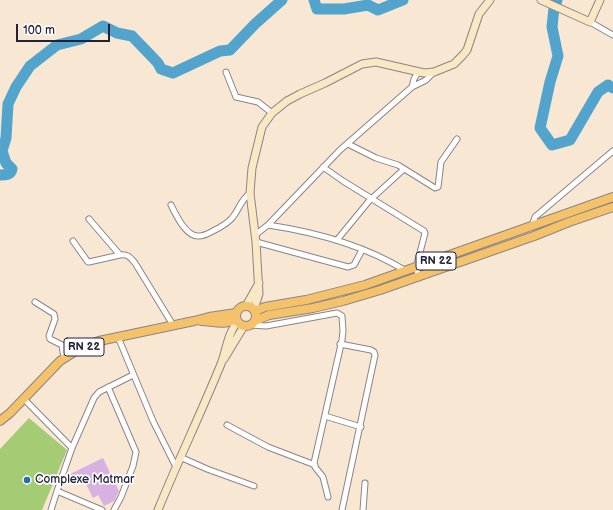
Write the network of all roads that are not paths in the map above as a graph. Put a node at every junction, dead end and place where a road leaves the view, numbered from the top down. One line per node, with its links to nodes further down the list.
1 (490, 0): 8 (main road)
2 (541, 0): 4 (main road)
3 (600, 0): 4 (main road)
4 (590, 22): 5 (street)
5 (613, 35)
6 (226, 72): 10 (street)
7 (418, 72): 8 (main road); 9 (street); 10 (main road)
8 (434, 72): 9 (street)
9 (412, 87): 12 (street)
10 (272, 113): 16 (main road)
11 (457, 138): 15 (street)
12 (348, 144): 14 (street); 15 (street)
13 (613, 151): 23 (street)
14 (323, 167): 18 (street); 22 (street)
15 (404, 169): 18 (street)
16 (250, 193): 19 (street); 24 (main road)
17 (613, 197): 23 (main road, RN 22)
18 (372, 198): 25 (street); 31 (street)
19 (171, 205)
20 (613, 207): 28 (main road, RN 22)
21 (89, 219): 30 (street)
22 (268, 225): 24 (street); 25 (street)
23 (532, 226): 26 (main road, RN 22)
24 (255, 238): 29 (street); 36 (main road)
25 (337, 240): 29 (street)
26 (495, 240): 28 (main road); 31 (main road, RN 22)
27 (73, 241): 30 (street)
28 (498, 248): 33 (main road, RN 22)
29 (362, 250): 32 (street)
30 (120, 255): 39 (street)
31 (416, 268): 32 (main road, RN 22); 33 (street)
32 (406, 272): 35 (main road, RN 22)
33 (419, 276): 37 (main road, RN 22)
34 (35, 302): 42 (street)
35 (288, 303): 36 (main road, RN 22); 37 (main road)
36 (252, 309): 38 (main road); 38 (main road)
37 (290, 312): 38 (main road, RN 22)
38 (243, 321): 39 (main road, RN 22); 41 (street); 51 (main road)
39 (173, 325): 40 (main road, RN 22)
40 (118, 337): 42 (main road, RN 22); 43 (street)
41 (340, 344): 46 (street); 49 (street)
42 (64, 358): 45 (main road, RN 22)
43 (133, 375): 44 (street); 53 (street)
44 (108, 387): 50 (street); 60 (street)
45 (24, 399): 47 (main road, RN 22); 50 (street)
46 (325, 416): 49 (street); 52 (street)
47 (0, 421)
48 (227, 425): 52 (street)
49 (360, 427): 62 (street)
50 (72, 448): 56 (street)
51 (180, 457): 53 (main road); 55 (street)
52 (315, 465): 57 (street)
53 (176, 466): 61 (main road)
54 (365, 482): 63 (street)
55 (254, 486)
56 (57, 491): 58 (street); 59 (street)
57 (328, 497)
58 (51, 510)
59 (102, 510)
60 (114, 510)
61 (158, 510)
62 (342, 510)
63 (363, 510)

